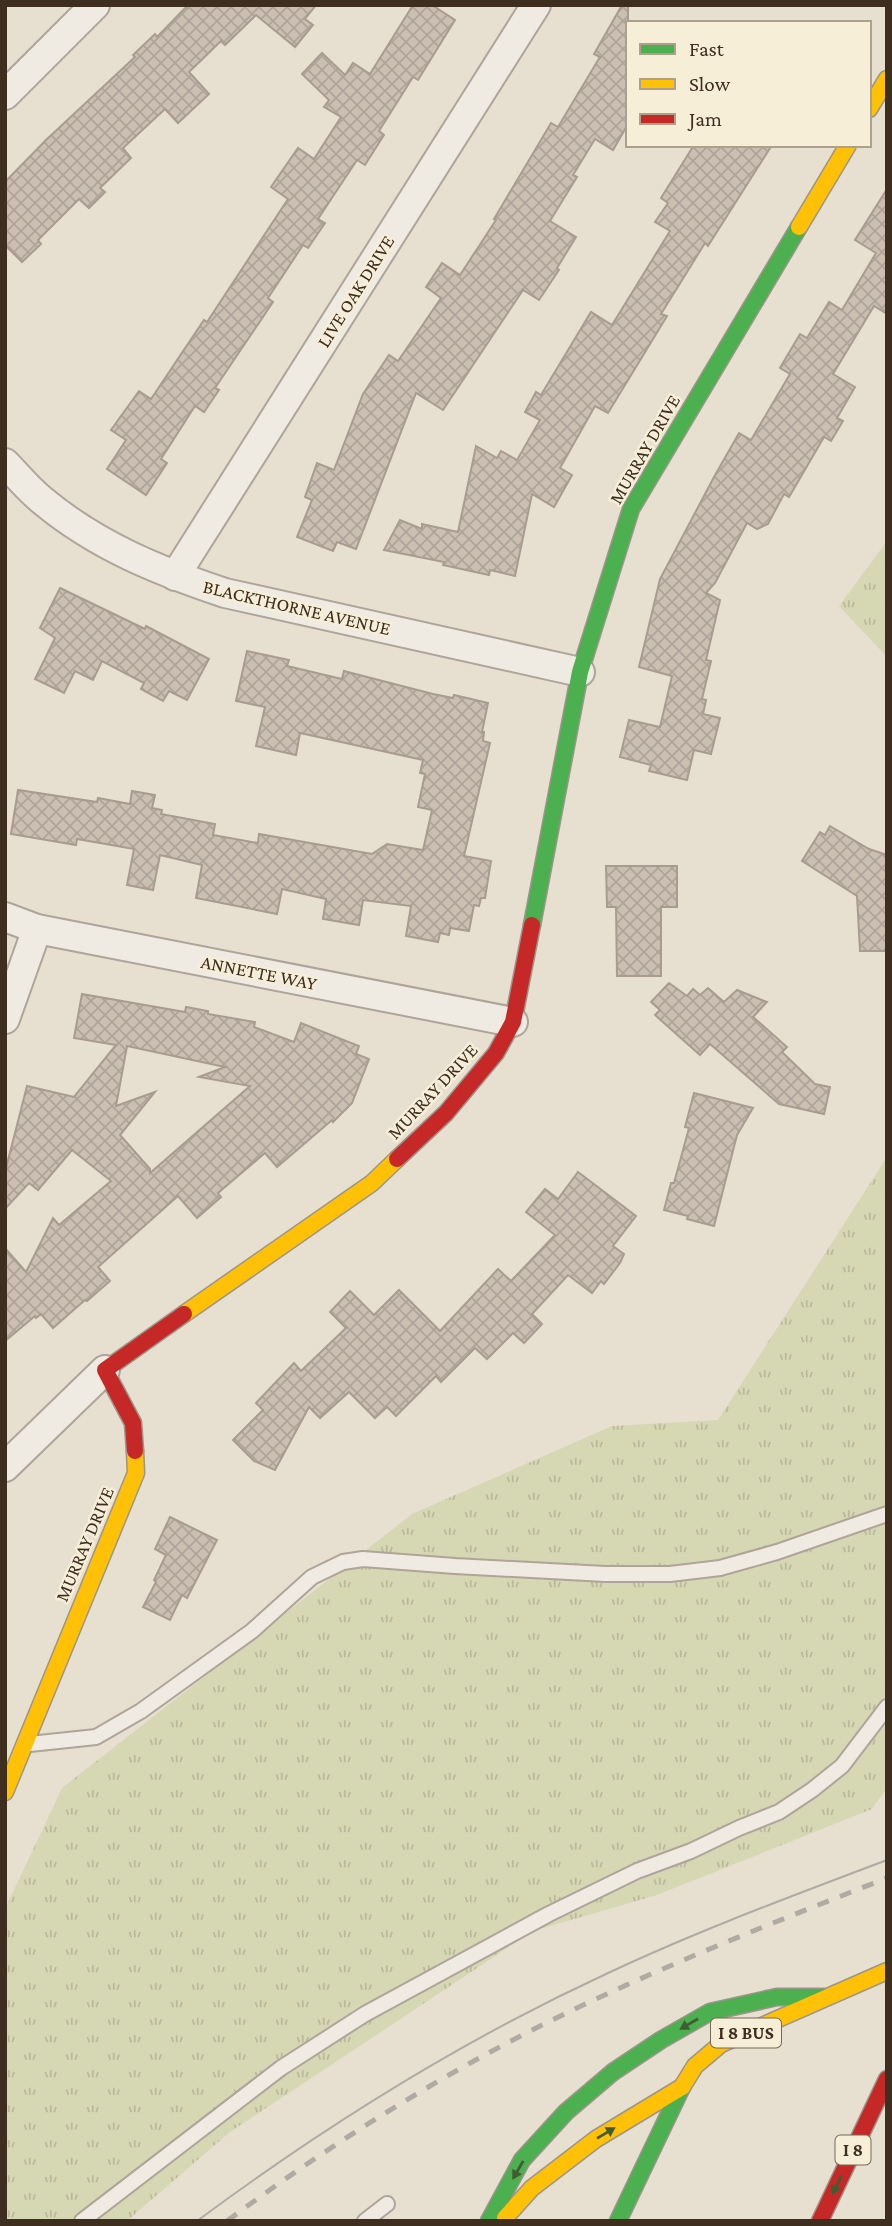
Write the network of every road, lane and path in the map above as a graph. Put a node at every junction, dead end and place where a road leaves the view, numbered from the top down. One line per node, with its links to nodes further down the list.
1 (95, 5): 4 (street)
2 (536, 5): 8 (street, LIVE OAK DRIVE)
3 (887, 79): 5 (main road)
4 (5, 95)
5 (871, 106)
6 (847, 147): 9 (main road, MURRAY DRIVE)
7 (5, 463): 8 (street, BLACKTHORNE AVENUE)
8 (175, 576): 9 (street, BLACKTHORNE AVENUE)
9 (580, 672): 13 (main road, MURRAY DRIVE)
10 (5, 917): 11 (street, ANNETTE WAY)
11 (37, 929): 12 (street); 13 (street, ANNETTE WAY)
12 (5, 1019)
13 (513, 1022): 14 (main road, MURRAY DRIVE)
14 (105, 1370): 15 (street); 18 (main road, MURRAY DRIVE)
15 (5, 1467)
16 (887, 1514): 18 (lane)
17 (887, 1707): 25 (lane)
18 (25, 1745): 19 (main road, MURRAY DRIVE)
19 (5, 1792)
20 (887, 1971): 21 (main road, I 8 BUS)
21 (824, 1997): 23 (main road, I 8 BUS); 27 (main road, one-way to 27)
22 (887, 2079): 30 (main road, I 8, one-way to 30)
23 (682, 2087): 28 (main road, one-way to 23); 29 (main road, I 8 BUS)
24 (387, 2204): 26 (lane)
25 (82, 2221)
26 (365, 2221)
27 (489, 2221)
28 (502, 2221)
29 (618, 2221)
30 (820, 2221)

